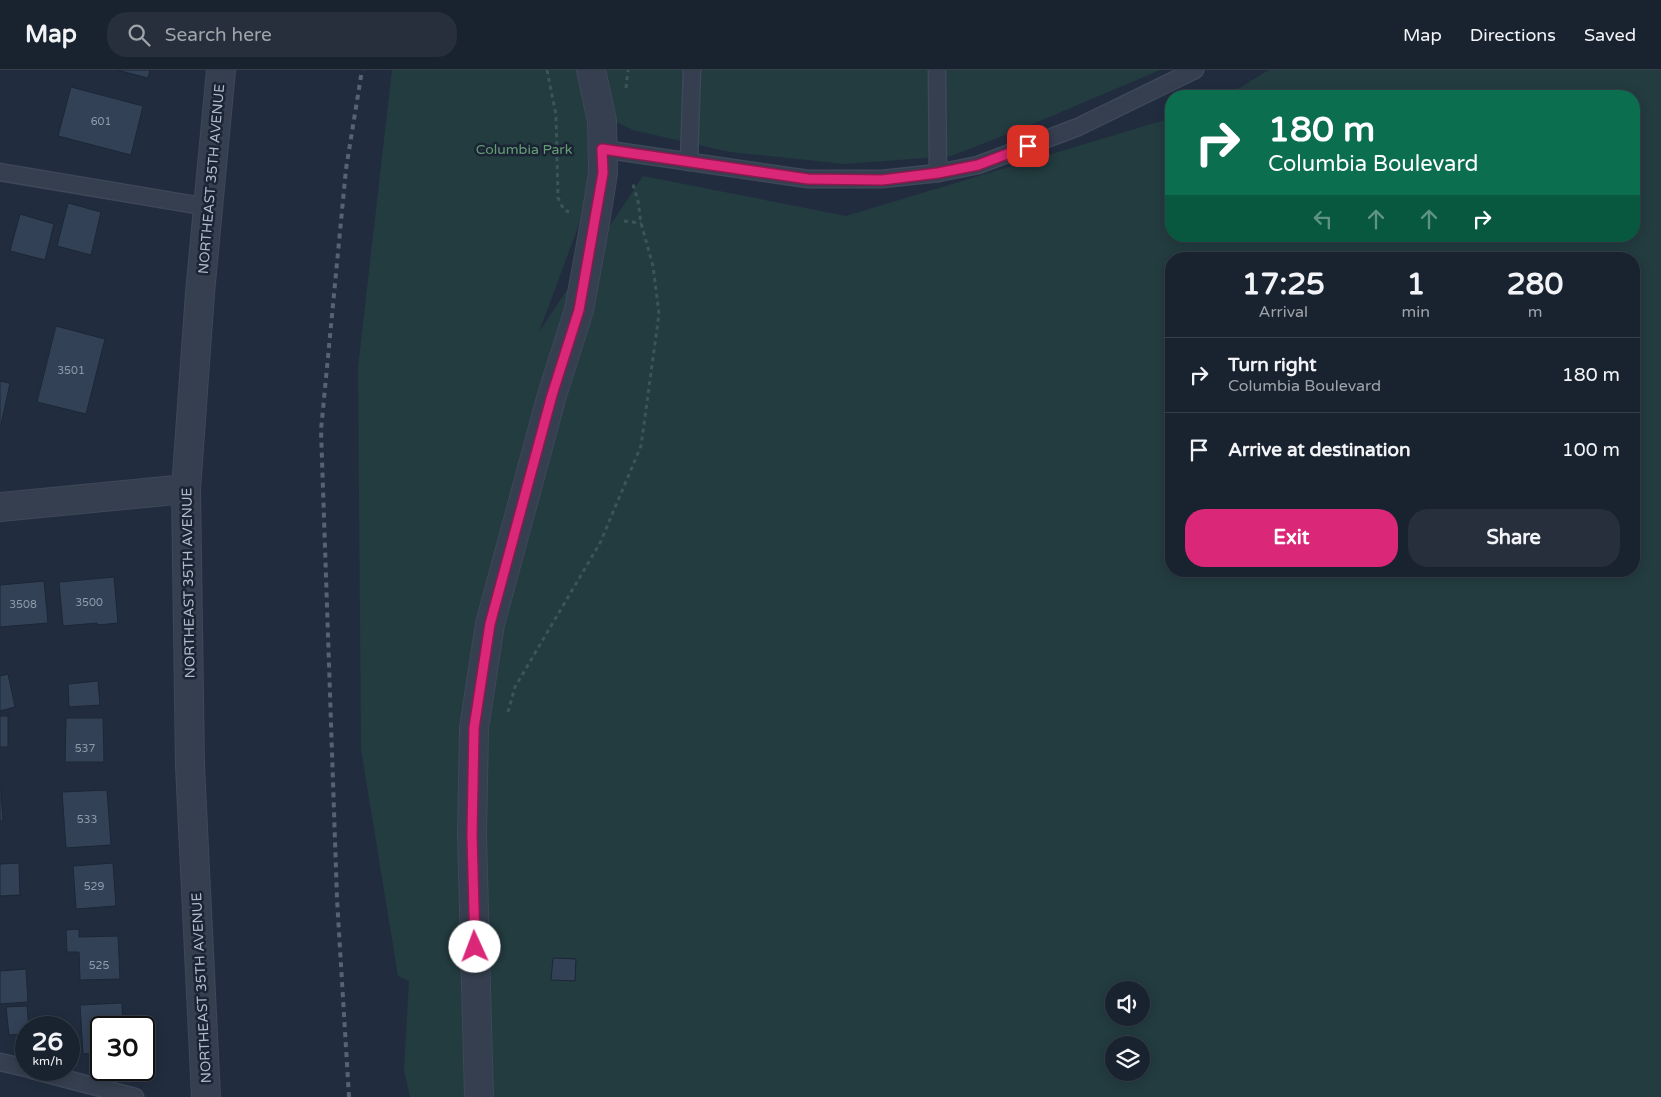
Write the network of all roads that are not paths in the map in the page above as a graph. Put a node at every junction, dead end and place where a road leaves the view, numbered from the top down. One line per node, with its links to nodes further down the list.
1 (221, 70): 10 (street, NORTHEAST 35TH AVENUE)
2 (591, 70): 6 (street)
3 (692, 70): 7 (lane)
4 (937, 70): 9 (lane)
5 (1196, 70): 9 (lane)
6 (602, 149): 7 (lane); 18 (street)
7 (689, 162): 9 (lane)
8 (0, 172): 10 (lane)
9 (938, 173)
10 (208, 207): 11 (street, NORTHEAST 35TH AVENUE)
11 (186, 489): 12 (street); 17 (street, NORTHEAST 35TH AVENUE)
12 (0, 507)
13 (0, 1062): 14 (lane)
14 (15, 1065)
15 (74, 1081): 16 (lane)
16 (135, 1097)
17 (206, 1097)
18 (479, 1097)

